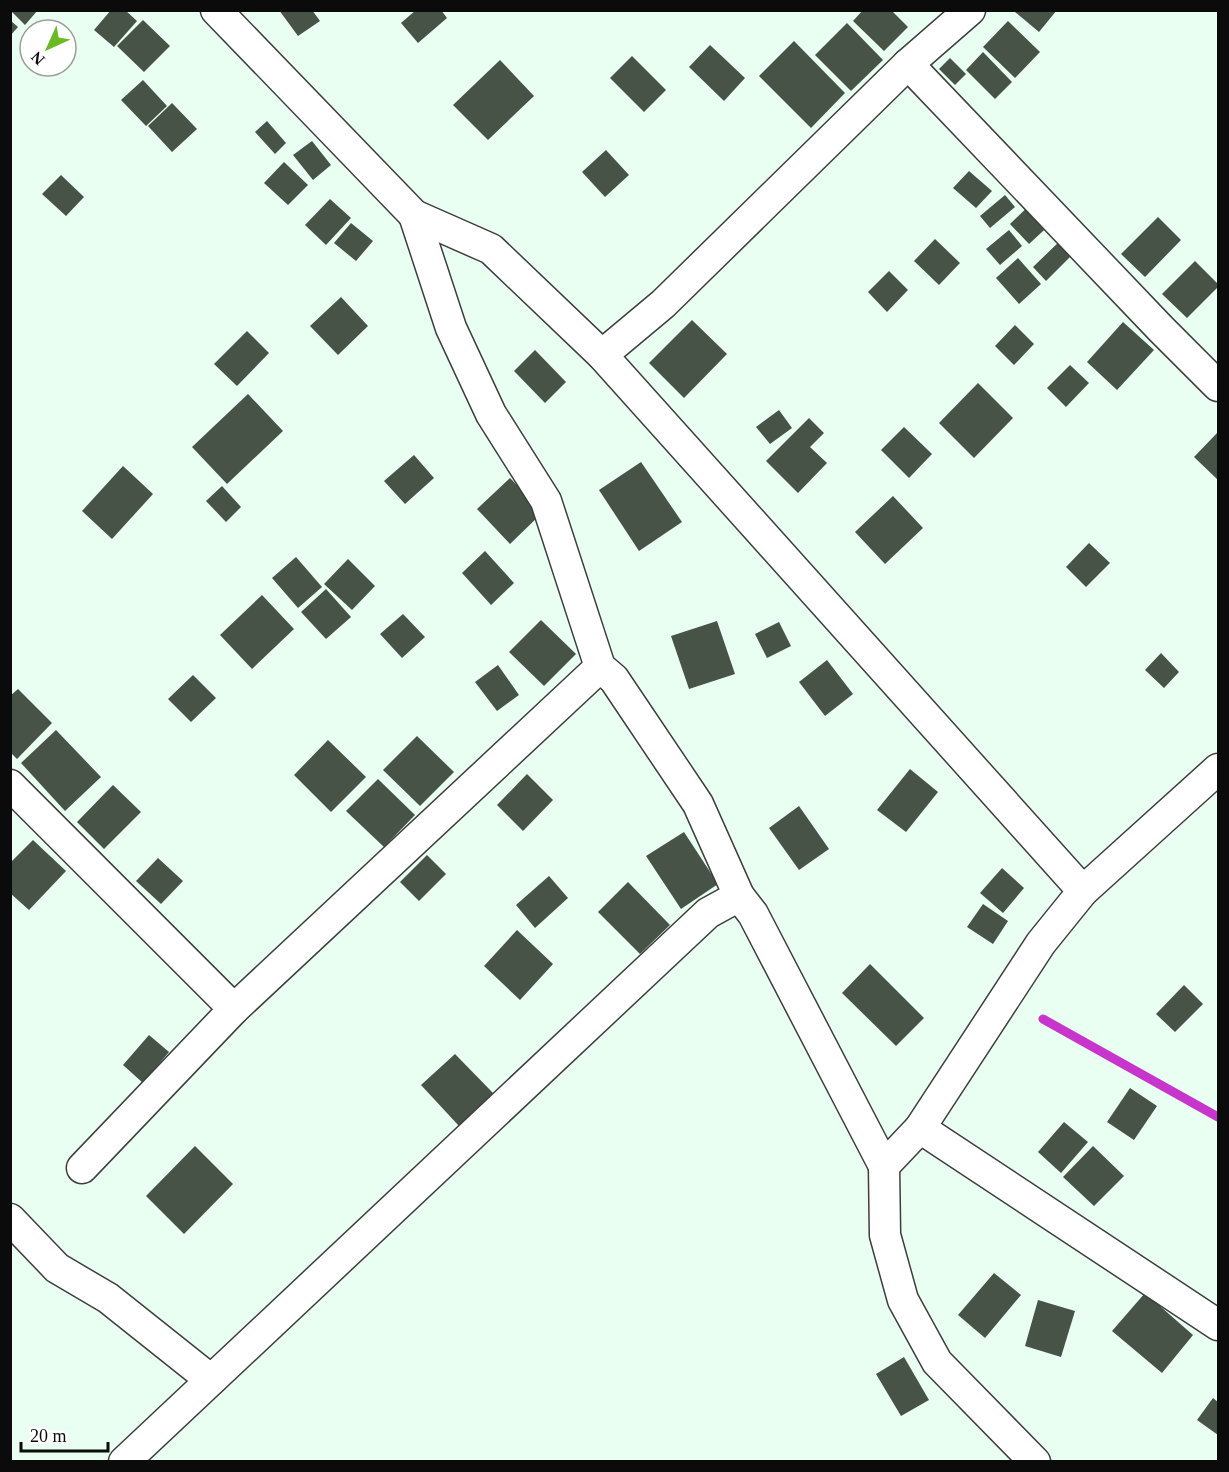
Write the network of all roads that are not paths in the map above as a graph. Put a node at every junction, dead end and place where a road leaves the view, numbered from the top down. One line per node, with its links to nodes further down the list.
1 (216, 10): 4 (street)
2 (970, 10): 3 (street)
3 (908, 64): 5 (street); 6 (street)
4 (414, 215): 5 (street); 7 (street)
5 (602, 356): 10 (street)
6 (1218, 386)
7 (600, 667): 11 (street); 12 (street)
8 (1218, 769): 10 (street)
9 (10, 785): 12 (street)
10 (1083, 891): 13 (street)
11 (739, 896): 14 (street); 18 (street)
12 (234, 1009): 15 (street)
13 (920, 1128): 14 (street); 17 (street)
14 (884, 1166): 20 (street)
15 (82, 1168)
16 (10, 1219): 18 (street)
17 (1218, 1325)
18 (211, 1380): 19 (street)
19 (124, 1461)
20 (1035, 1461)

